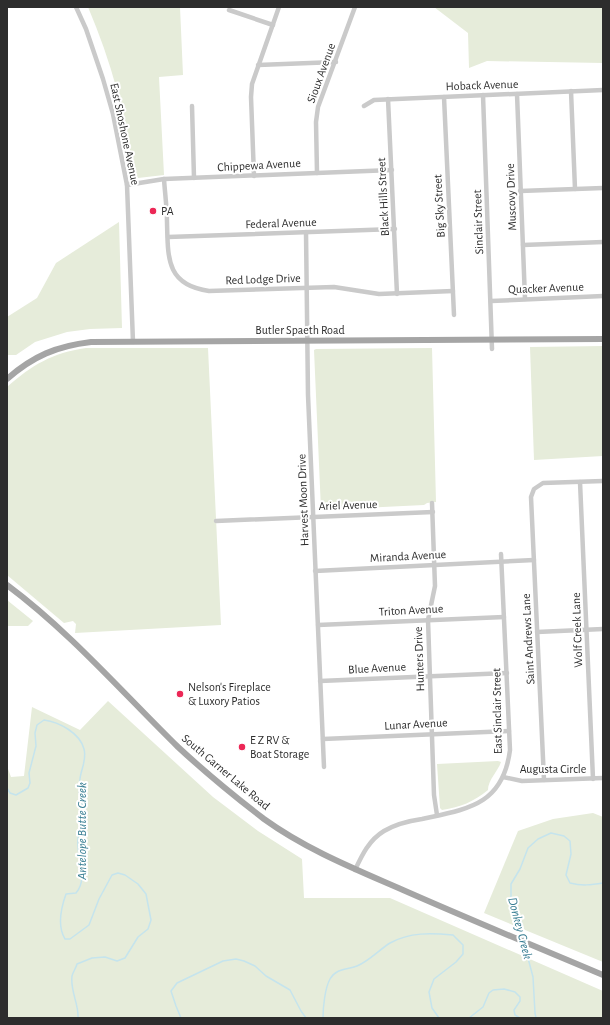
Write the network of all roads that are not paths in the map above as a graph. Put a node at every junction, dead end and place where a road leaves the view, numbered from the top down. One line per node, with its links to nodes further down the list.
1 (76, 7): 21 (street, East Shoshone Avenue)
2 (279, 7): 5 (street)
3 (355, 7): 6 (street, Sioux Avenue)
4 (229, 10): 5 (street)
5 (272, 25): 7 (street)
6 (336, 62): 7 (street); 17 (street, Sioux Avenue)
7 (258, 66): 18 (street)
8 (603, 90): 9 (street, Hoback Avenue)
9 (571, 91): 10 (street, Hoback Avenue); 23 (street)
10 (517, 94): 11 (street, Hoback Avenue); 24 (street, Muscovy Drive)
11 (482, 95): 12 (street, Hoback Avenue); 35 (street, Sinclair Street)
12 (444, 97): 13 (street, Hoback Avenue); 31 (street, Big Sky Street)
13 (388, 99): 15 (street, Hoback Avenue); 16 (street, Black Hills Street)
14 (192, 106): 19 (street)
15 (364, 106)
16 (392, 170): 17 (street, Chippewa Avenue); 25 (street, Black Hills Street)
17 (317, 173): 18 (street, Chippewa Avenue)
18 (254, 176): 19 (street, Chippewa Avenue)
19 (194, 178): 20 (street, Chippewa Avenue)
20 (164, 179): 21 (street, Chippewa Avenue); 27 (street, Red Lodge Drive)
21 (127, 185): 40 (street, East Shoshone Avenue)
22 (603, 188): 23 (street)
23 (575, 189): 24 (street)
24 (520, 191): 29 (street, Muscovy Drive)
25 (395, 228): 26 (street, Federal Avenue); 32 (street, Black Hills Street)
26 (306, 232): 27 (street, Federal Avenue); 30 (street, Harvest Moon Drive)
27 (168, 236): 30 (street, Red Lodge Drive)
28 (603, 242): 29 (street)
29 (523, 245): 34 (street, Muscovy Drive)
30 (307, 288): 32 (street, Red Lodge Drive); 39 (street, Harvest Moon Drive)
31 (453, 291): 32 (street, Red Lodge Drive); 36 (street, Big Sky Street)
32 (397, 294)
33 (603, 296): 34 (street, Quacker Avenue)
34 (525, 299): 35 (street, Quacker Avenue)
35 (491, 301): 38 (street, Sinclair Street)
36 (454, 315)
37 (603, 338): 38 (main road, Butler Spaeth Road)
38 (492, 339): 39 (main road, Butler Spaeth Road); 41 (street, Sinclair Street)
39 (308, 340): 40 (main road, Butler Spaeth Road); 47 (street, Harvest Moon Drive)
40 (133, 342): 42 (main road, Butler Spaeth Road)
41 (492, 349)
42 (7, 379)
43 (603, 481): 44 (street)
44 (580, 482): 50 (street, Saint Andrews Lane); 59 (street, Wolf Creek Lane)
45 (432, 503): 46 (street, Hunters Drive)
46 (433, 512): 47 (street, Ariel Avenue); 52 (street, Hunters Drive)
47 (313, 517): 48 (street, Ariel Avenue); 53 (street, Harvest Moon Drive)
48 (216, 522)
49 (501, 554): 51 (street, East Sinclair Street)
50 (534, 560): 51 (street, Miranda Avenue); 60 (street, Saint Andrews Lane)
51 (502, 562): 52 (street, Miranda Avenue); 55 (street, East Sinclair Street)
52 (434, 565): 53 (street, Miranda Avenue); 56 (street, Hunters Drive)
53 (315, 571): 57 (street, Harvest Moon Drive)
54 (7, 585): 73 (main road, South Garner Lake Road)
55 (504, 617): 56 (street, Triton Avenue); 61 (street, East Sinclair Street)
56 (428, 620): 57 (street, Triton Avenue); 62 (street, Hunters Drive)
57 (318, 625): 63 (street, Harvest Moon Drive)
58 (603, 629): 59 (street)
59 (586, 630): 60 (street); 69 (street, Wolf Creek Lane)
60 (537, 632): 71 (street, Saint Andrews Lane)
61 (507, 673): 62 (street, Blue Avenue); 64 (street, East Sinclair Street)
62 (430, 676): 63 (street, Blue Avenue); 65 (street, Hunters Drive)
63 (320, 681): 66 (street, Harvest Moon Drive)
64 (509, 731): 65 (street, Lunar Avenue); 68 (street, East Sinclair Street)
65 (432, 734): 66 (street, Lunar Avenue); 72 (street, Hunters Drive)
66 (323, 739): 67 (street, Harvest Moon Drive)
67 (324, 767)
68 (504, 777): 71 (street, Augusta Circle); 72 (street, East Sinclair Street)
69 (593, 778): 70 (street, Augusta Circle); 71 (street, Augusta Circle)
70 (603, 778)
71 (544, 780)
72 (437, 815): 73 (street, East Sinclair Street)
73 (355, 870): 74 (main road, South Garner Lake Road)
74 (603, 975)

